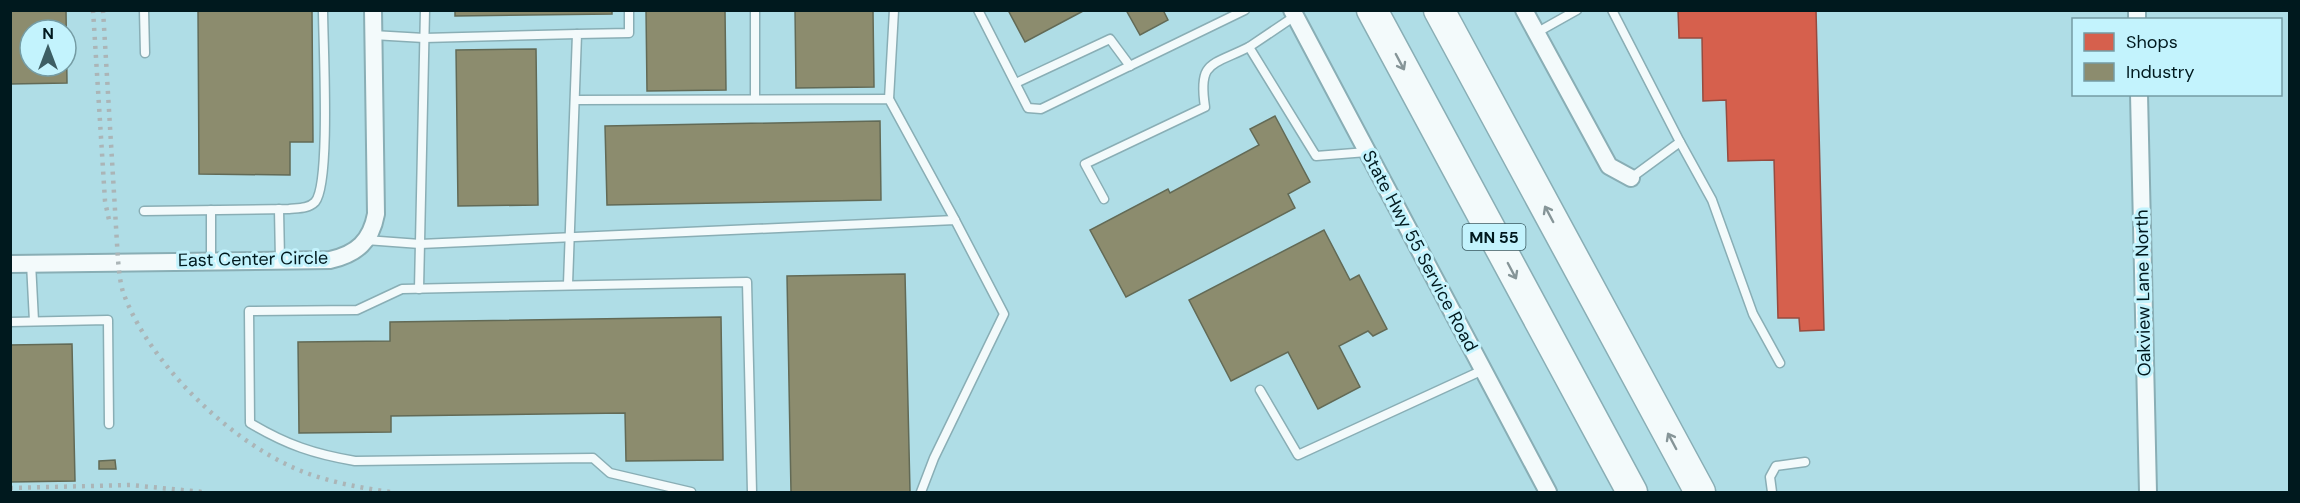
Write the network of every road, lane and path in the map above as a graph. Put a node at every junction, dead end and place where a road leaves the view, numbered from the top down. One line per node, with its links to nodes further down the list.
1 (144, 10): 21 (lane)
2 (323, 10): 32 (lane)
3 (373, 10): 18 (street)
4 (425, 10): 19 (lane)
5 (629, 10): 17 (lane)
6 (755, 10): 25 (lane)
7 (894, 10): 26 (lane)
8 (978, 10): 23 (lane)
9 (1245, 10): 22 (lane)
10 (1372, 10): 56 (highway, MN 55, one-way to 56)
11 (1439, 10): 57 (highway, MN 55, one-way to 11)
12 (1524, 10): 16 (street)
13 (1577, 10): 16 (lane)
14 (1612, 10): 28 (lane)
15 (1293, 13): 20 (lane); 29 (street, State Hwy 55 Service Road)
16 (1536, 33): 30 (street)
17 (577, 34): 19 (lane); 27 (lane)
18 (373, 35): 19 (lane); 37 (street)
19 (424, 38): 38 (lane)
20 (1249, 46): 29 (lane); 31 (lane)
21 (145, 53)
22 (1130, 66): 23 (lane); 23 (lane)
23 (1016, 83)
24 (2139, 96): 59 (street, Oakview Lane North)
25 (755, 98): 26 (lane); 27 (lane)
26 (889, 99): 35 (lane)
27 (575, 100): 36 (lane)
28 (1680, 142): 30 (lane); 47 (lane)
29 (1367, 152): 48 (street, State Hwy 55 Service Road)
30 (1631, 178)
31 (1104, 199)
32 (279, 209): 33 (lane); 40 (lane)
33 (211, 210): 34 (lane); 39 (lane)
34 (144, 211)
35 (955, 220): 36 (lane); 54 (lane)
36 (570, 237): 38 (lane); 43 (lane)
37 (366, 240): 38 (lane); 40 (street, East Center Circle)
38 (420, 244): 44 (lane)
39 (211, 260): 40 (street, East Center Circle); 41 (street, East Center Circle)
40 (280, 260)
41 (31, 263): 42 (street, East Center Circle); 45 (lane)
42 (10, 264)
43 (568, 284): 44 (lane); 53 (lane)
44 (418, 289): 52 (lane)
45 (34, 321): 46 (lane); 50 (lane)
46 (10, 322)
47 (1780, 363)
48 (1483, 370): 49 (lane); 55 (street, State Hwy 55 Service Road)
49 (1260, 390)
50 (109, 424)
51 (1805, 462): 58 (lane)
52 (691, 492)
53 (752, 492)
54 (921, 492)
55 (1548, 492)
56 (1632, 492)
57 (1700, 492)
58 (1772, 492)
59 (2148, 492)

